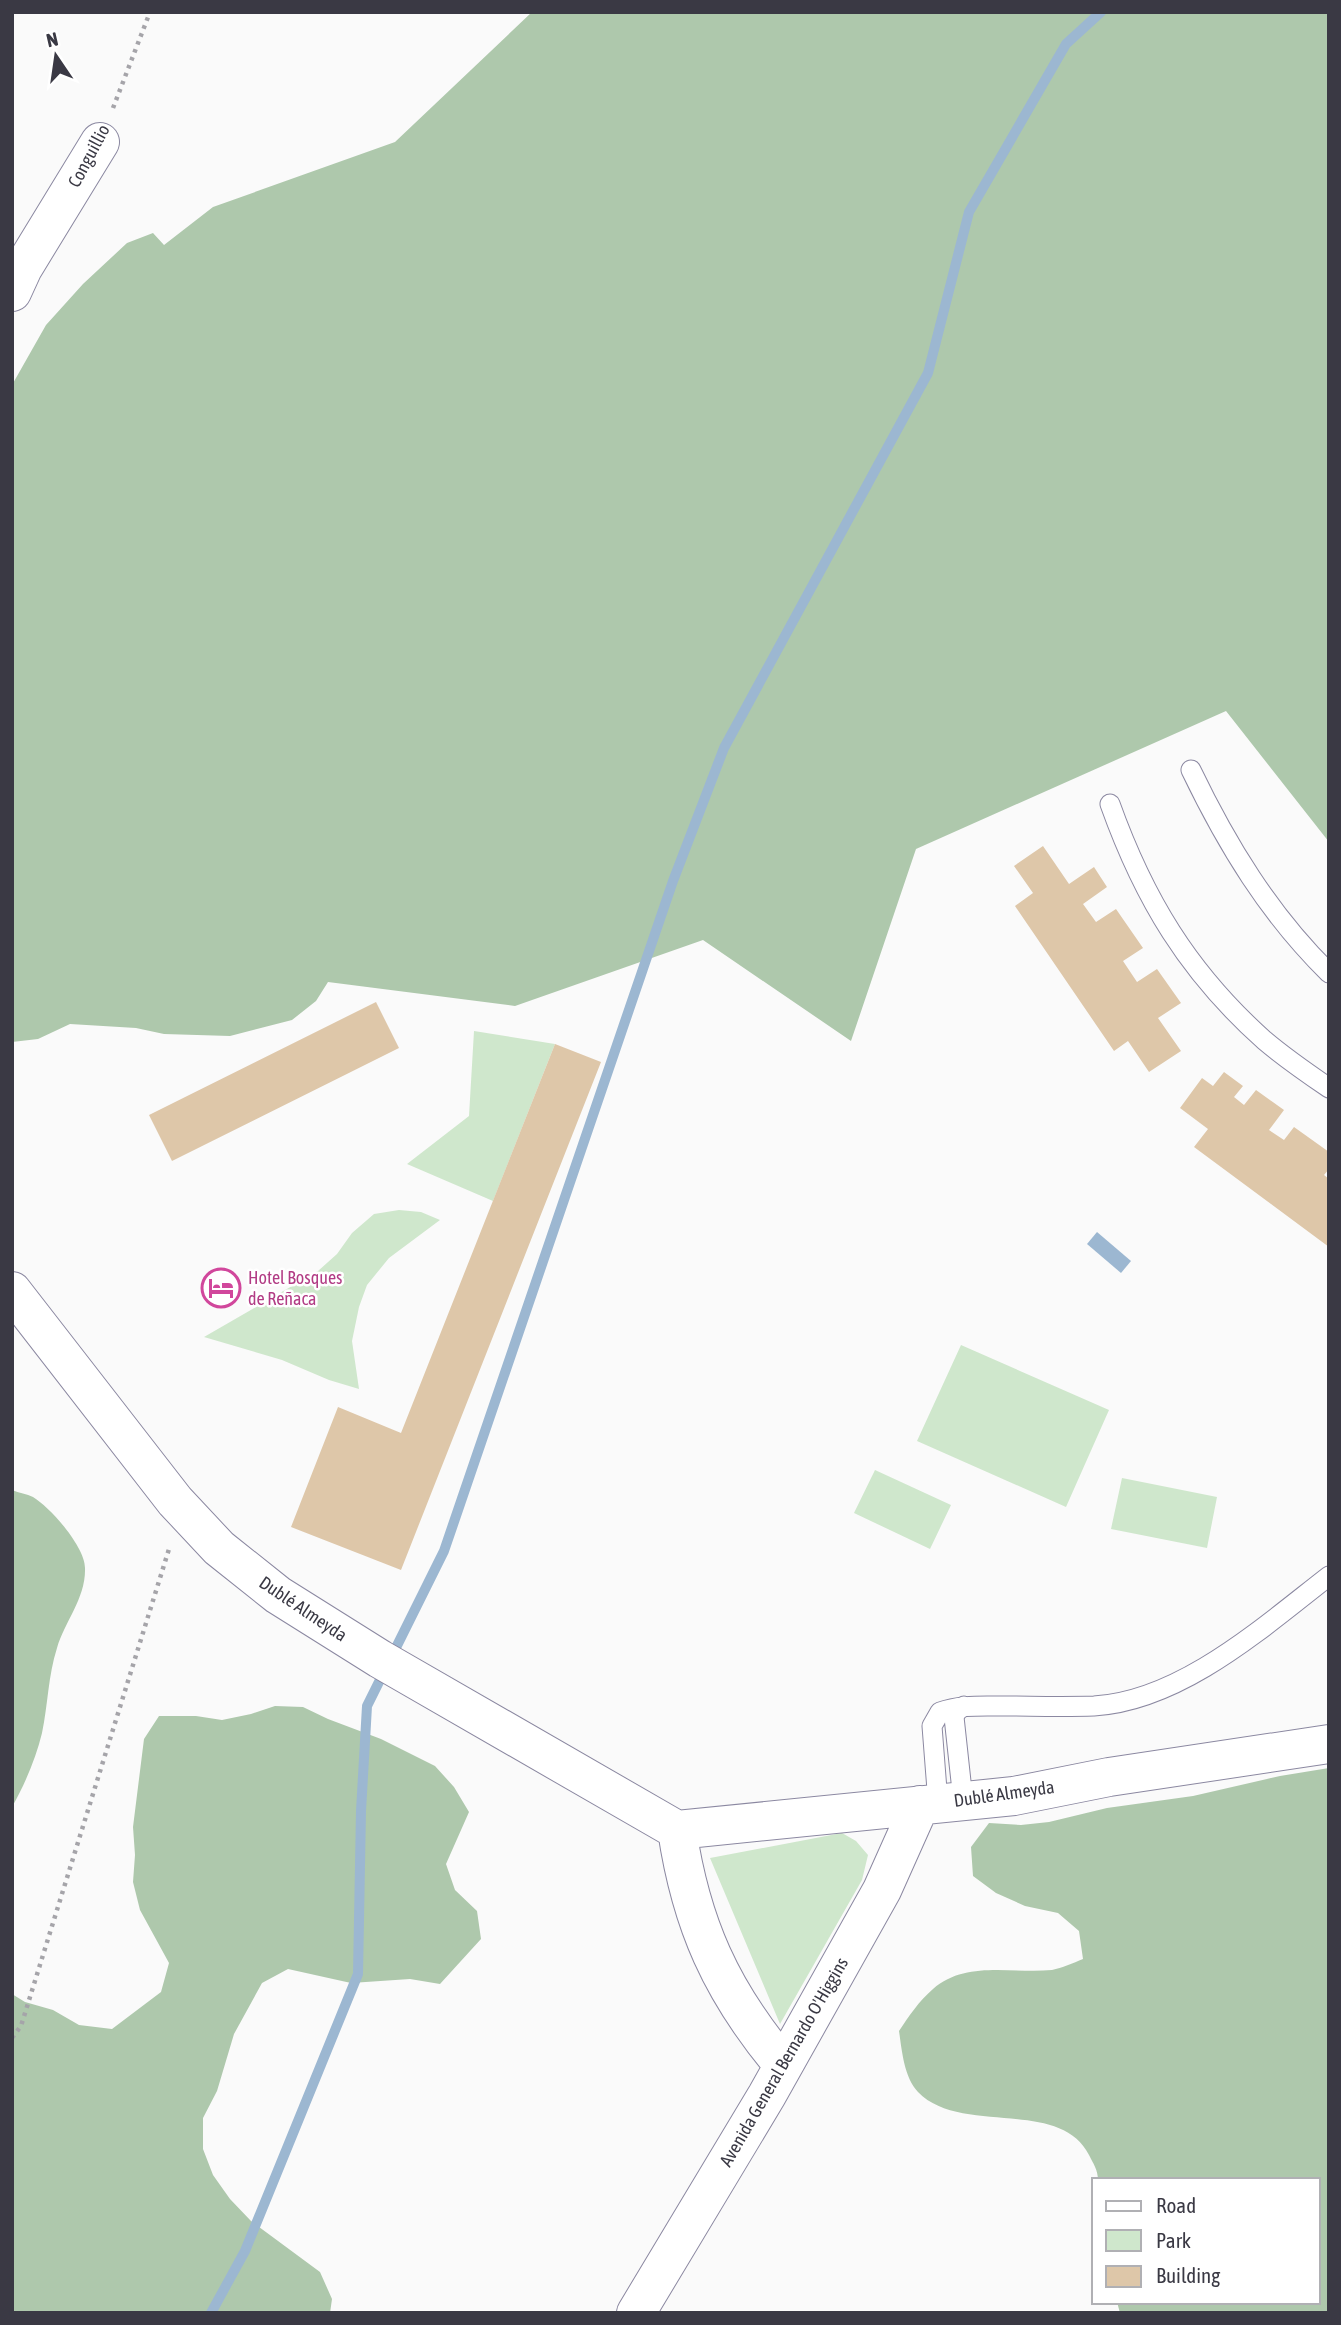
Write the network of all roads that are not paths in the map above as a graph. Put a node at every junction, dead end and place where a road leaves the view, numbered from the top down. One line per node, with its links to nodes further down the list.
1 (100, 142): 2 (street, Conguillio)
2 (12, 292)
3 (1191, 770): 5 (lane)
4 (1110, 804): 6 (lane)
5 (1329, 973)
6 (1329, 1088)
7 (12, 1291): 11 (street, Dublé Almeyda)
8 (1329, 1576): 10 (lane)
9 (1329, 1744): 10 (street, Dublé Almeyda)
10 (941, 1802): 11 (street, Dublé Almeyda); 12 (street, Avenida General Bernardo O'Higgins)
11 (677, 1830): 12 (street)
12 (783, 2065): 13 (street, Avenida General Bernardo O'Higgins)
13 (636, 2313)

